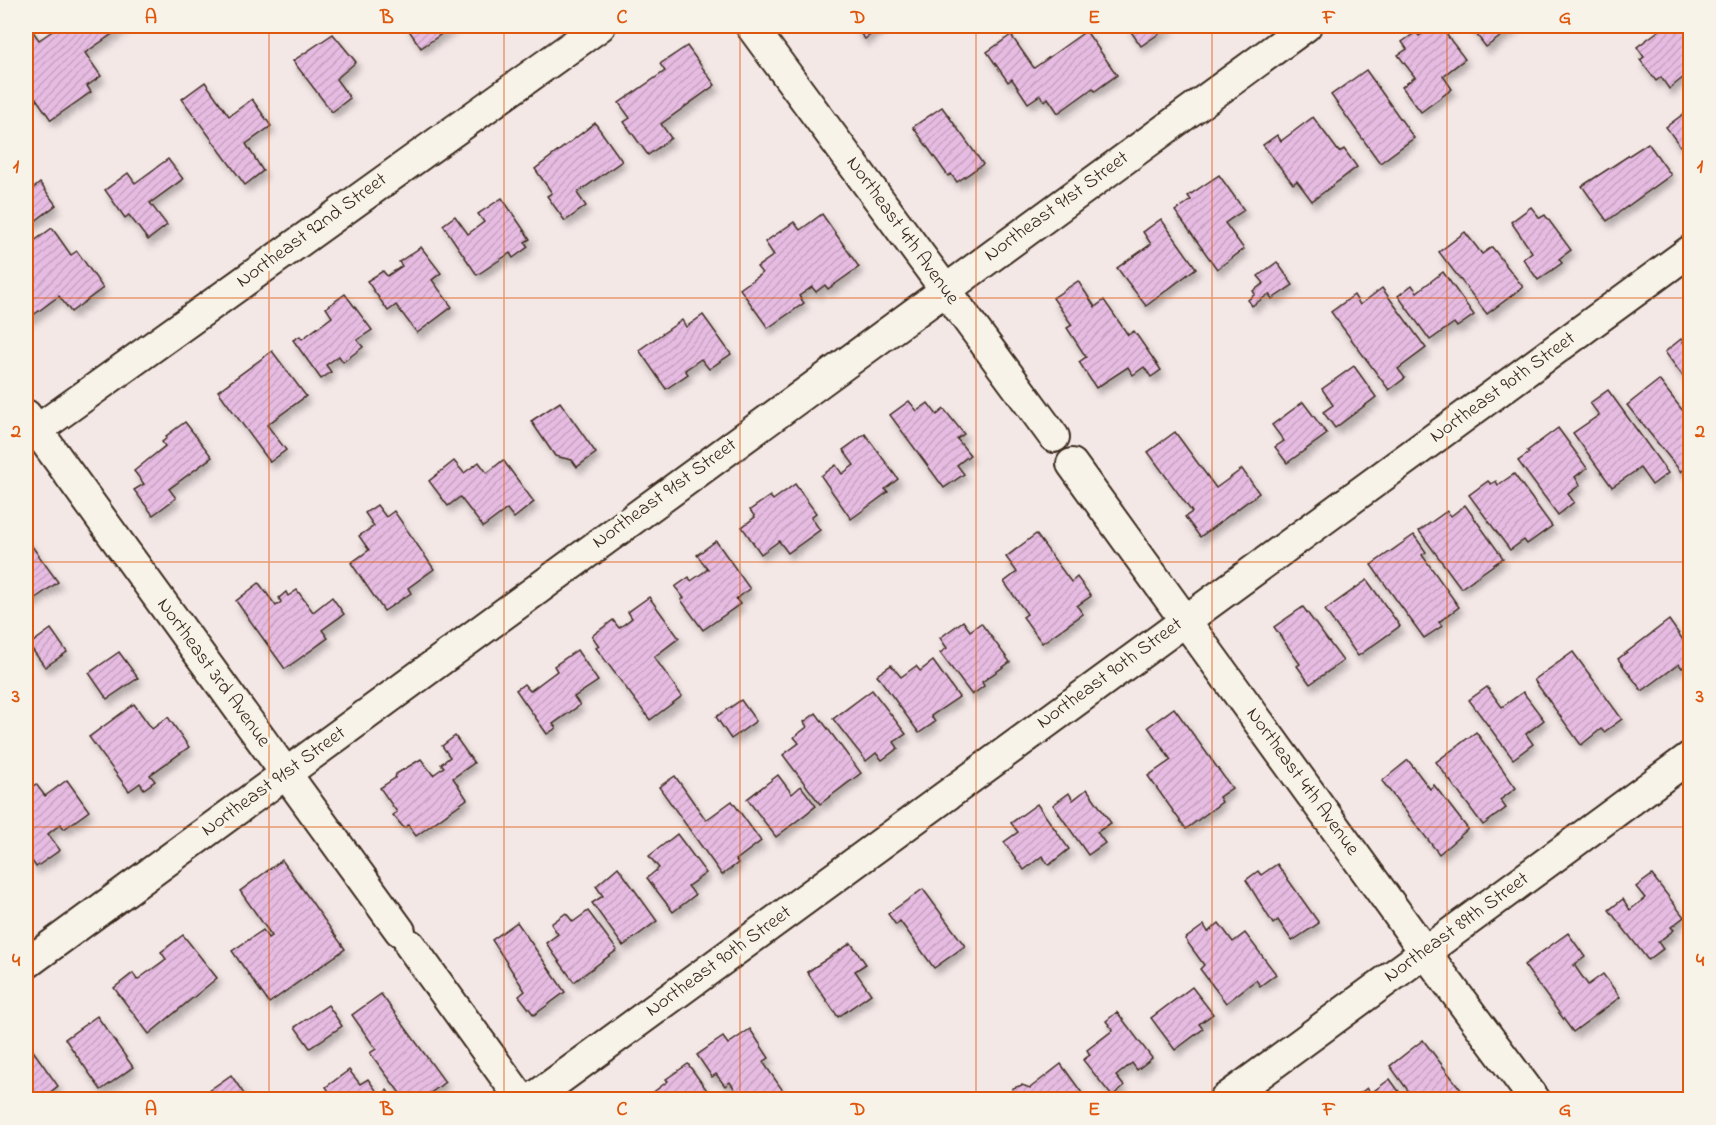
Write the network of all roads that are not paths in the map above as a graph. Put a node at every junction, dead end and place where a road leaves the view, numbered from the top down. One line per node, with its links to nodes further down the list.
1 (600, 26): 6 (street, Northeast 92nd Street)
2 (750, 26): 5 (street, Northeast 4th Avenue)
3 (1306, 26): 5 (street, Northeast 91st Street)
4 (1690, 251): 9 (street, Northeast 90th Street)
5 (945, 289): 7 (street, Northeast 4th Avenue); 11 (street, Northeast 91st Street)
6 (29, 428): 11 (street, Northeast 3rd Avenue)
7 (1054, 437)
8 (1071, 464): 9 (street, Northeast 4th Avenue)
9 (1185, 620): 12 (street, Northeast 4th Avenue); 15 (street, Northeast 90th Street)
10 (1690, 757): 12 (street, Northeast 89th Street)
11 (285, 773): 13 (street, Northeast 91st Street); 14 (street, Northeast 3rd Avenue)
12 (1425, 952): 16 (street, Northeast 89th Street); 17 (street, Northeast 4th Avenue)
13 (26, 964)
14 (522, 1100)
15 (531, 1100)
16 (1224, 1100)
17 (1536, 1100)

